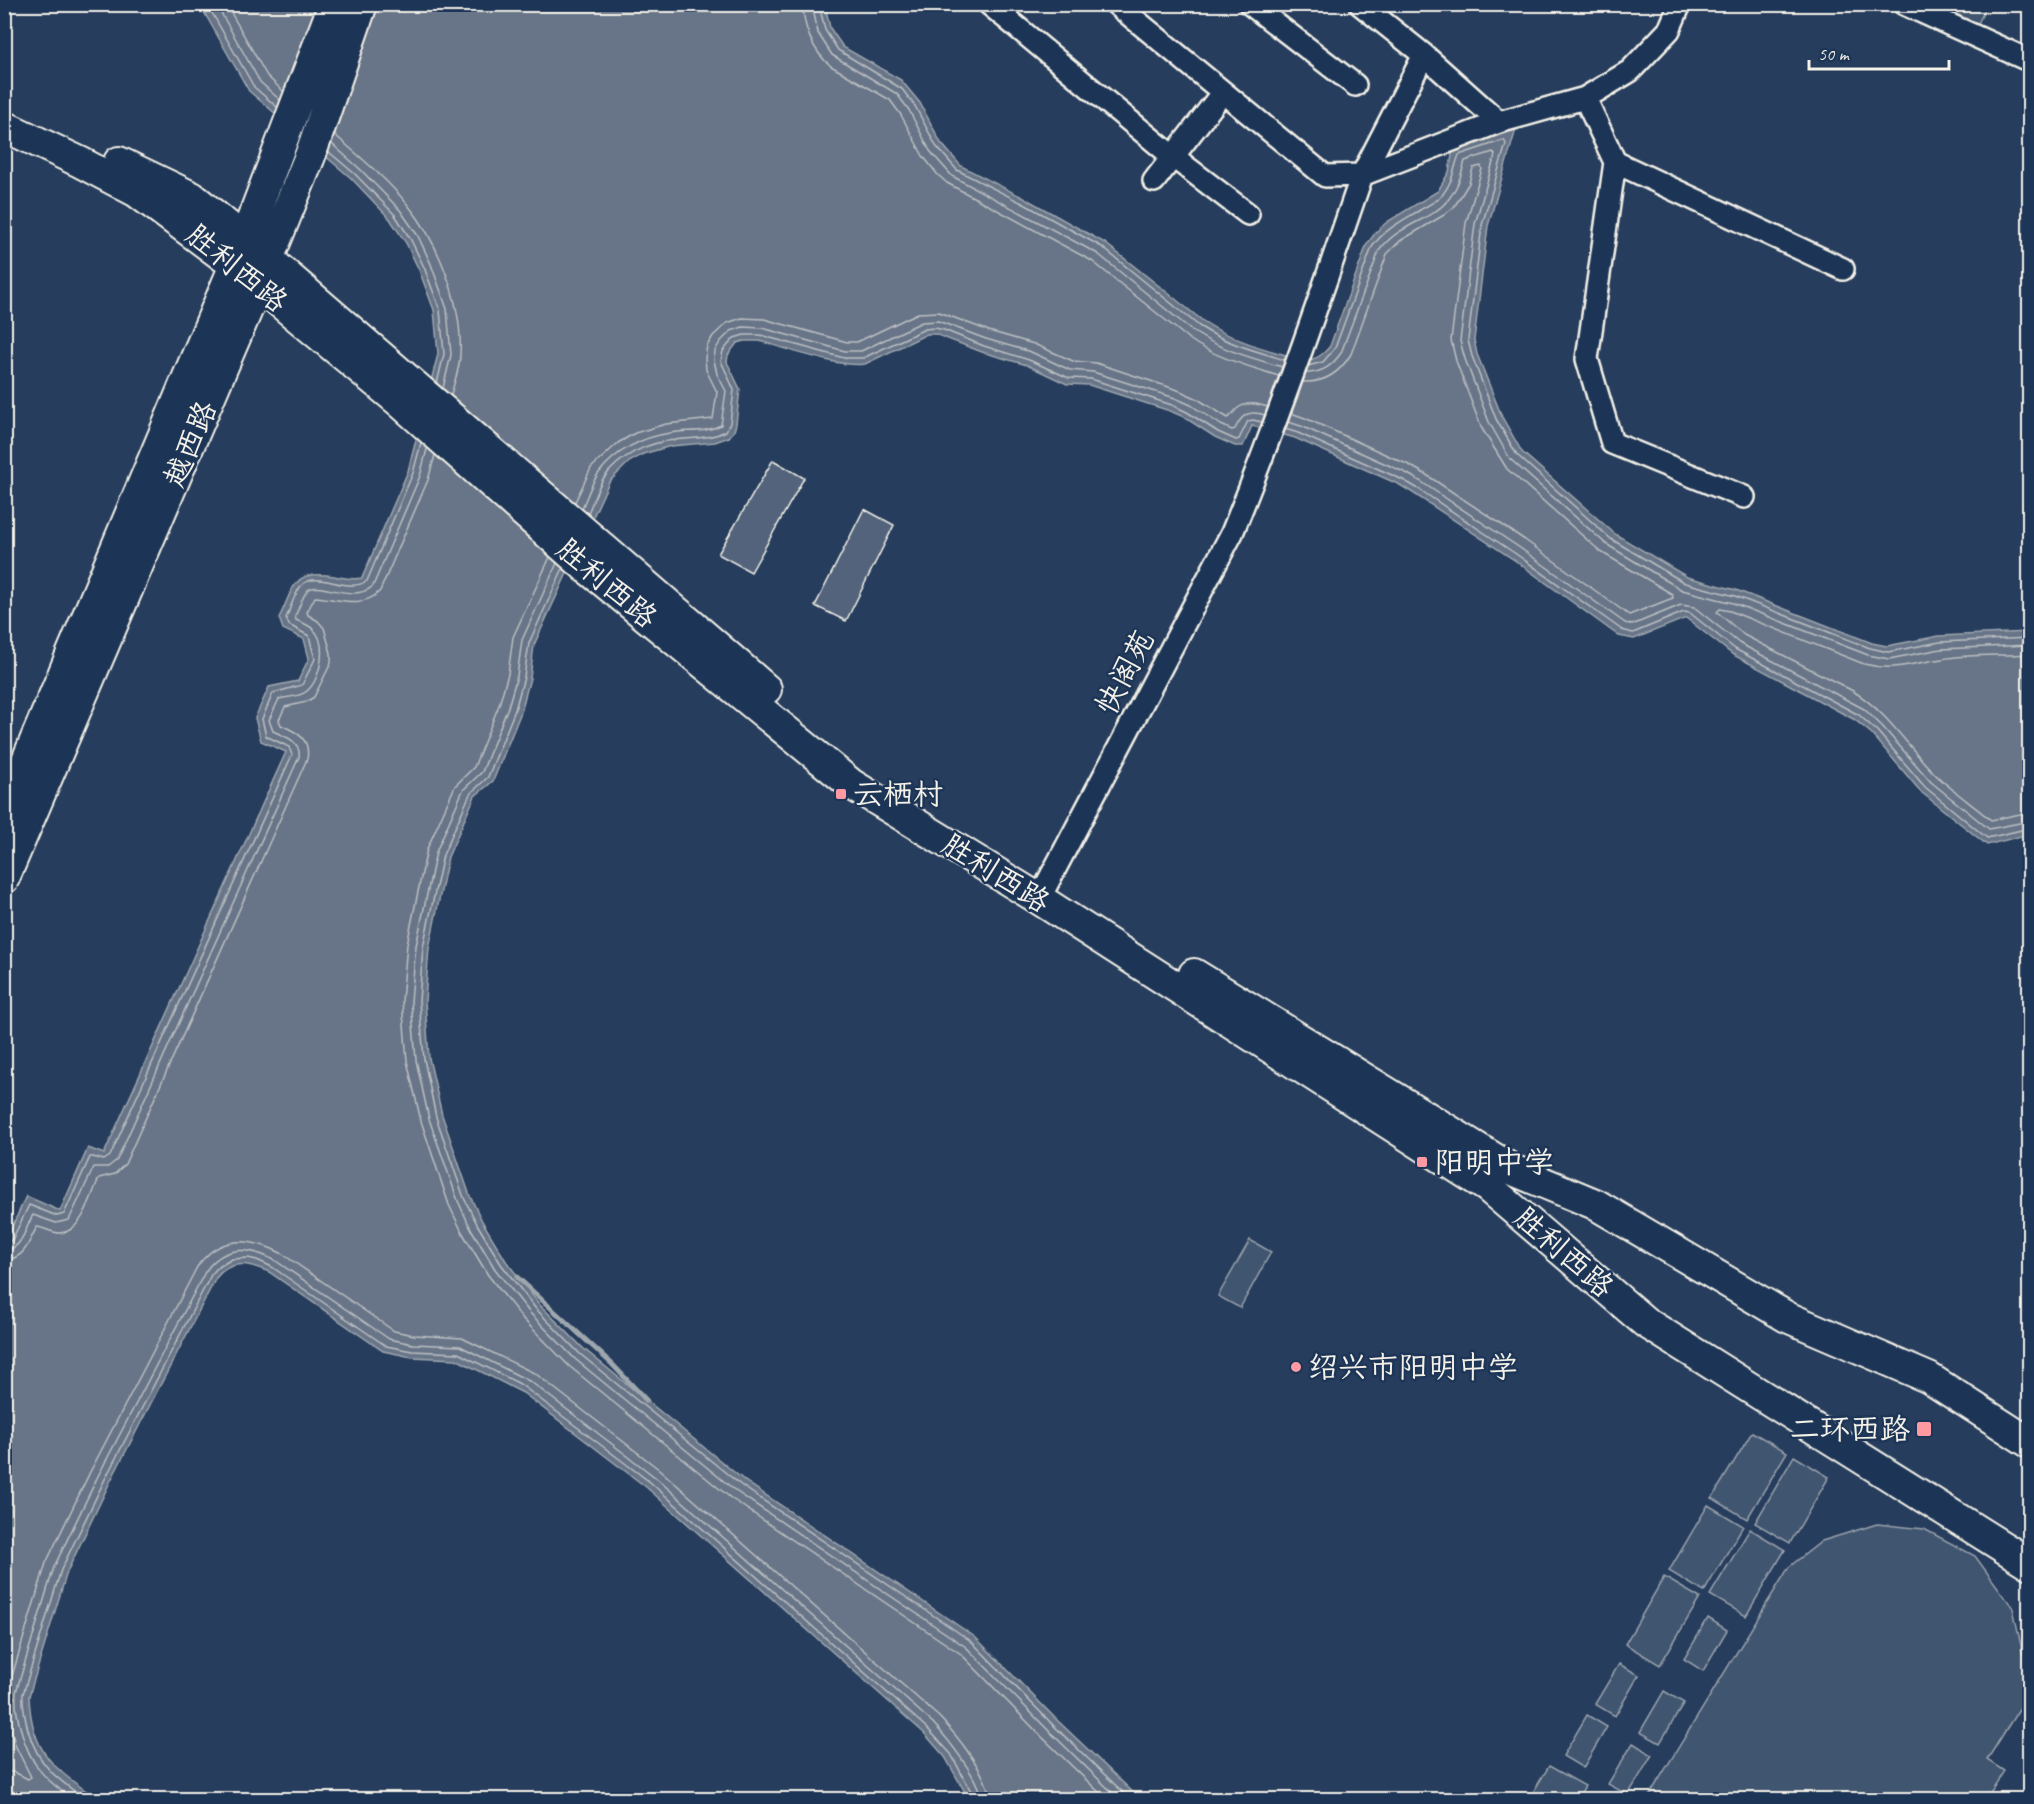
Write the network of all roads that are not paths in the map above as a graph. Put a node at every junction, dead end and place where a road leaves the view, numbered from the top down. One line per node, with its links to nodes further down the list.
1 (334, 4): 23 (main road, 越西路)
2 (362, 4): 25 (main road, 越西路)
3 (989, 4): 18 (street)
4 (1116, 4): 13 (street)
5 (1250, 4): 9 (street)
6 (1360, 4): 10 (street)
7 (1680, 4): 14 (street)
8 (1905, 4): 11 (street)
9 (1275, 12): 12 (street)
10 (1424, 55): 16 (street); 20 (street, 快阁苑)
11 (2030, 61)
12 (1355, 85)
13 (1223, 92): 18 (street); 20 (street)
14 (1585, 98): 16 (street); 19 (street)
15 (4, 109): 23 (main road, 胜利西路)
16 (1498, 122): 20 (street)
17 (4, 126): 23 (main road, 胜利西路)
18 (1172, 156): 21 (street); 22 (street)
19 (1616, 162): 24 (street); 26 (street)
20 (1362, 175): 29 (street, 快阁苑)
21 (1154, 181)
22 (1248, 214)
23 (240, 252): 25 (main road, 胜利西路); 27 (main road, 越西路)
24 (1843, 269)
25 (263, 271): 28 (main road, 越西路); 29 (main road, 胜利西路)
26 (1744, 497)
27 (4, 815)
28 (4, 878)
29 (1043, 892): 30 (main road, 胜利西路); 31 (main road, 胜利西路)
30 (2030, 1443)
31 (2030, 1564)

